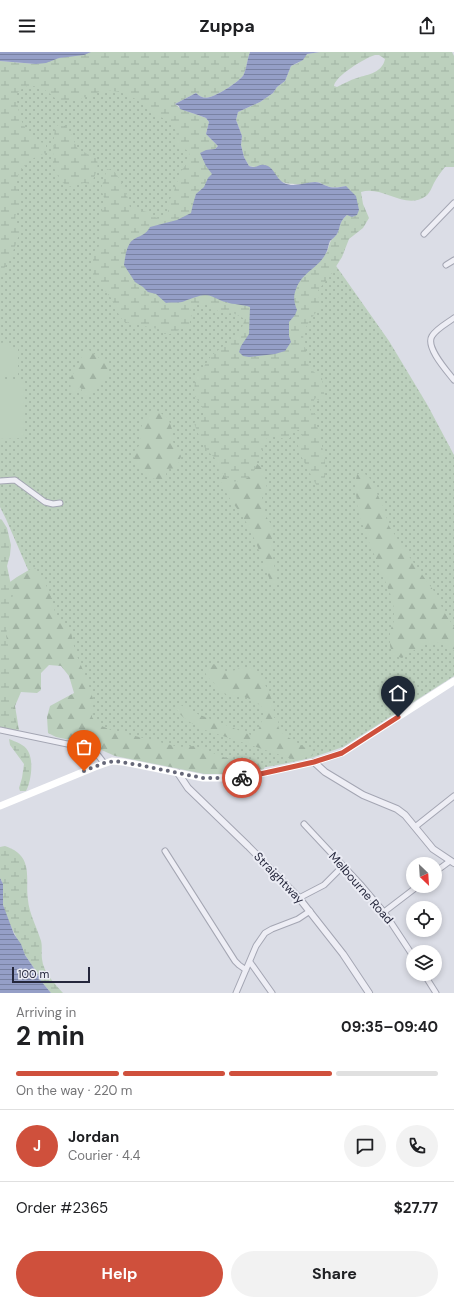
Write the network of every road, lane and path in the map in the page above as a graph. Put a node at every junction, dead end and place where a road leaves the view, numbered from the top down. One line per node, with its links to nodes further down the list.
1 (454, 203): 2 (street)
2 (424, 234)
3 (454, 260): 4 (street)
4 (446, 265)
5 (454, 318): 6 (street)
6 (454, 380)
7 (0, 481): 8 (street)
8 (60, 503)
9 (454, 681): 11 (main road)
10 (0, 730): 12 (street)
11 (314, 762): 13 (main road); 17 (street)
12 (104, 763): 13 (main road); 15 (main road)
13 (178, 773): 23 (street, Straightway)
14 (454, 796): 17 (street)
15 (0, 806)
16 (304, 824): 20 (street, Melbourne Road)
17 (415, 827): 19 (street)
18 (166, 851): 28 (street)
19 (452, 862): 21 (street)
20 (343, 866): 23 (street); 25 (street, Melbourne Road)
21 (442, 868)
22 (409, 893): 25 (street)
23 (299, 898): 24 (street, Straightway)
24 (310, 911): 27 (street); 32 (street, Straightway)
25 (384, 912): 26 (street, Melbourne Road)
26 (406, 945)
27 (250, 962): 28 (street); 31 (street)
28 (246, 970): 30 (street)
29 (428, 981): 33 (street)
30 (236, 993)
31 (272, 993)
32 (369, 993)
33 (436, 993)

